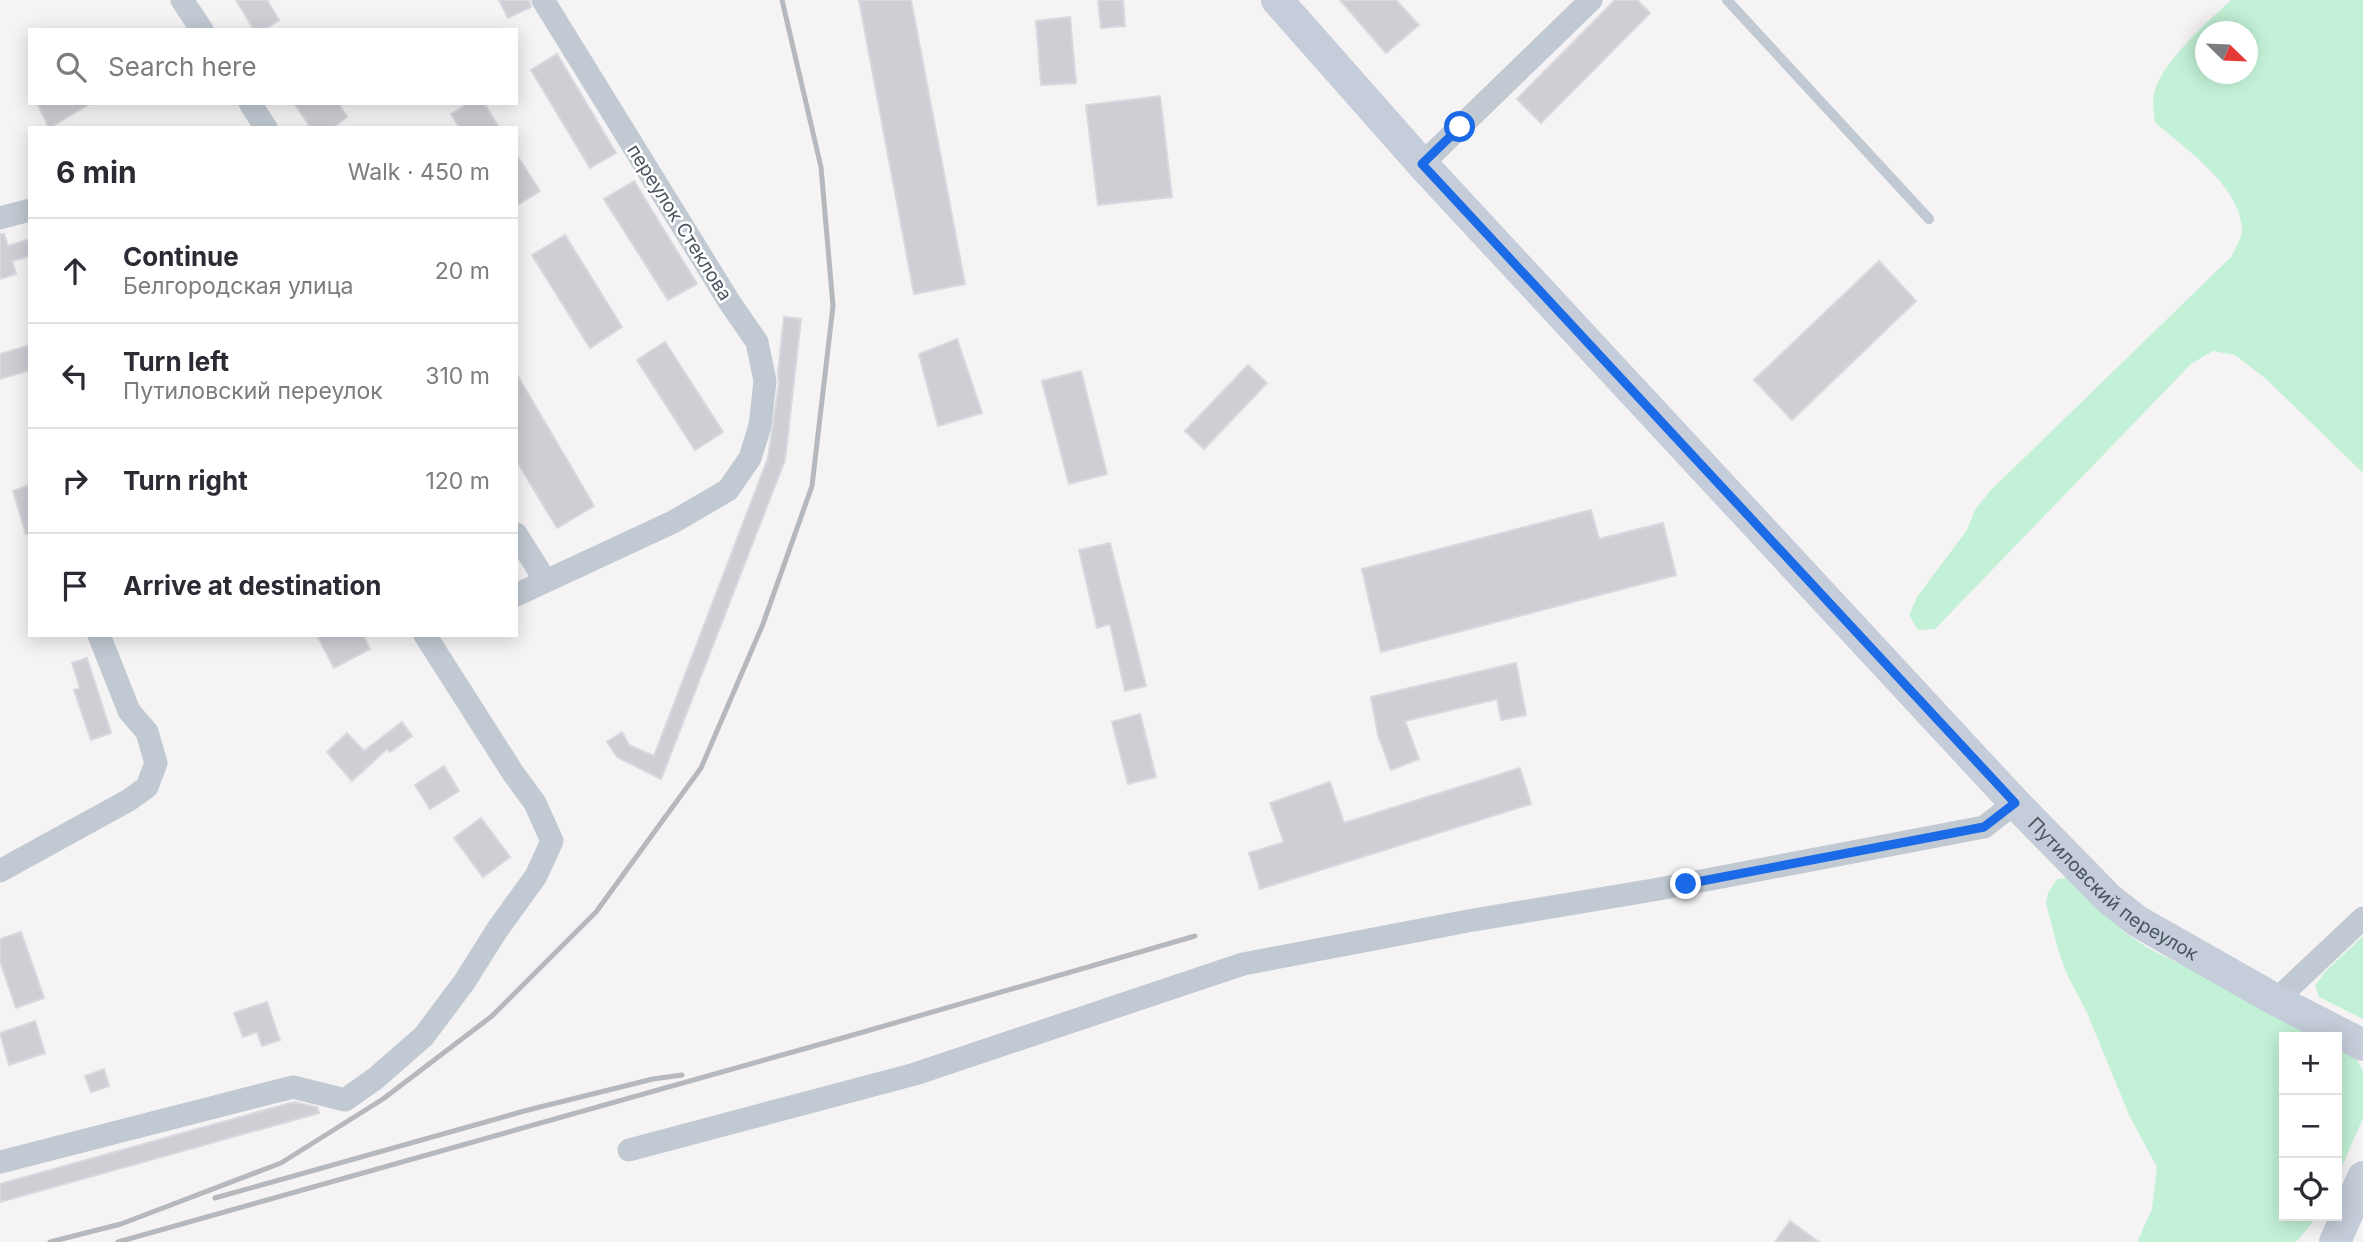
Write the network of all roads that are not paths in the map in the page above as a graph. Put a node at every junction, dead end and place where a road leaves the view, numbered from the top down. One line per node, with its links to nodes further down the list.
1 (182, 0): 6 (street)
2 (543, 0): 14 (street, переулок Стеклова)
3 (1277, 0): 9 (main road, Путиловский переулок)
4 (1591, 0): 9 (street)
5 (1727, 0): 12 (lane)
6 (201, 28)
7 (251, 105): 8 (street)
8 (266, 126)
9 (1422, 164): 18 (main road, Путиловский переулок)
10 (28, 211): 11 (street)
11 (0, 218)
12 (1929, 219)
13 (518, 537): 14 (street)
14 (545, 580): 15 (street, переулок Стеклова)
15 (518, 593)
16 (100, 637): 19 (street)
17 (430, 637): 24 (street)
18 (2015, 803): 21 (main road, Путиловский переулок); 23 (street)
19 (0, 871)
20 (2363, 918): 21 (street)
21 (2276, 1000): 22 (main road, Путиловский переулок)
22 (2363, 1045)
23 (629, 1150)
24 (0, 1162)
25 (2363, 1177): 26 (main road)
26 (2335, 1242)

